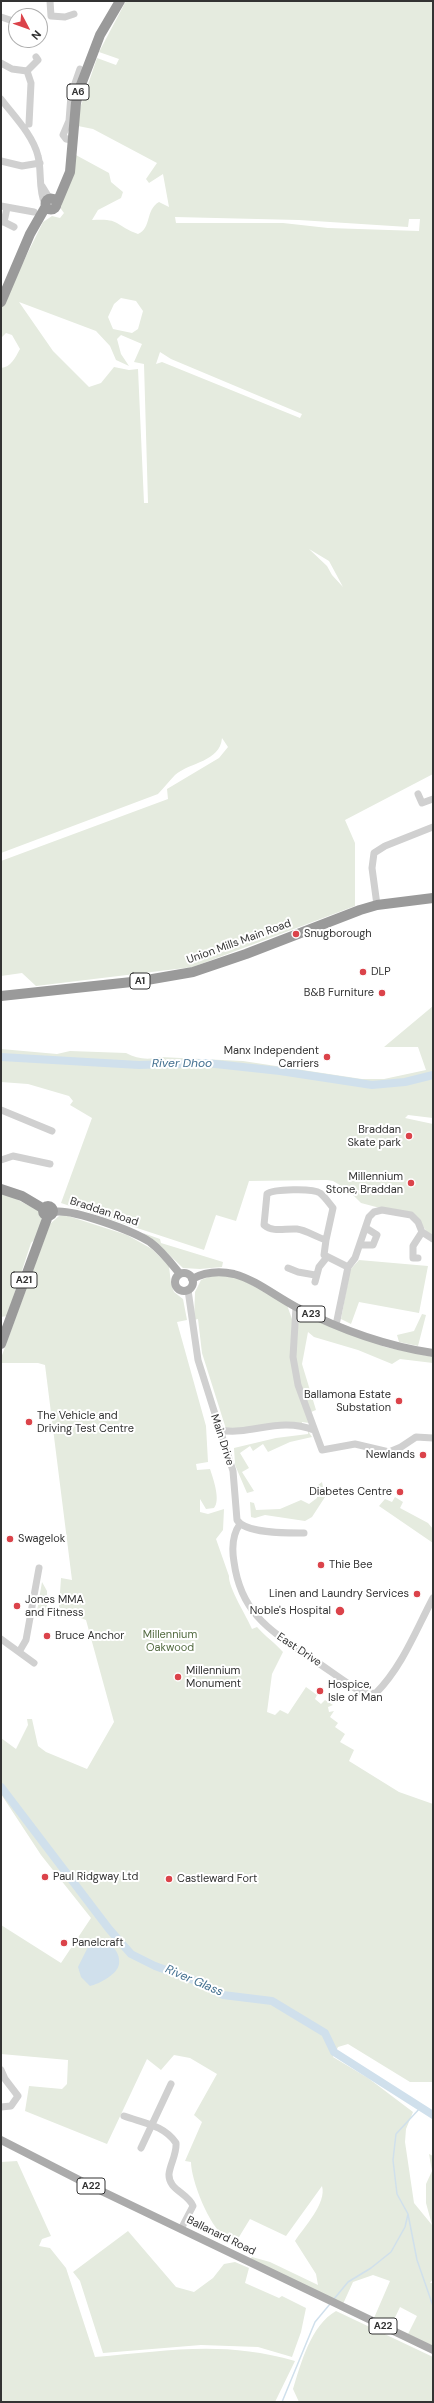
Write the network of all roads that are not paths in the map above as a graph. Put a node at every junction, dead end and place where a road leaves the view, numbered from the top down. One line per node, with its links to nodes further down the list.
1 (50, 1): 3 (street)
2 (120, 1): 11 (highway, A6)
3 (74, 14)
4 (38, 59): 6 (street)
5 (1, 63): 6 (street)
6 (27, 71): 8 (street)
7 (1, 99): 10 (street)
8 (28, 121)
9 (1, 161): 10 (street)
10 (40, 163): 11 (street)
11 (50, 203): 13 (highway, A6)
12 (4, 207): 13 (street); 14 (street)
13 (36, 217): 16 (highway, A6)
14 (2, 222): 15 (street)
15 (14, 227)
16 (1, 302)
17 (418, 794): 18 (street)
18 (433, 799)
19 (433, 827): 21 (street)
20 (433, 898): 21 (highway, Union Mills Main Road / A1)
21 (377, 905): 22 (highway, Union Mills Main Road / A1)
22 (1, 996)
23 (1, 1110): 24 (street)
24 (52, 1131)
25 (1, 1160): 26 (street)
26 (50, 1164)
27 (1, 1189): 30 (highway, Braddan Road)
28 (334, 1198): 29 (street)
29 (333, 1208): 34 (street); 34 (street)
30 (49, 1212): 40 (main road, Braddan Road); 45 (highway, A21)
31 (366, 1228): 32 (street); 35 (street); 35 (street)
32 (422, 1232): 33 (street); 37 (street)
33 (433, 1239)
34 (326, 1240): 36 (street)
35 (360, 1245): 39 (street)
36 (327, 1257): 38 (street); 39 (street)
37 (418, 1258)
38 (288, 1268)
39 (348, 1268): 44 (street)
40 (180, 1274): 41 (main road); 42 (main road)
41 (192, 1278): 42 (main road); 43 (main road, A23)
42 (188, 1290): 47 (street, Main Drive)
43 (296, 1307): 44 (main road, A23); 48 (street)
44 (336, 1325): 46 (main road, A23)
45 (1, 1344)
46 (433, 1354)
47 (219, 1430): 48 (street); 50 (street, Main Drive)
48 (314, 1430): 49 (street)
49 (433, 1438)
50 (240, 1524): 51 (street); 53 (street, East Drive)
51 (304, 1533)
52 (39, 1568): 55 (street)
53 (433, 1598)
54 (1, 1639): 55 (street)
55 (19, 1652): 56 (street)
56 (34, 1663)
57 (1, 2070): 59 (street)
58 (171, 2084): 61 (street)
59 (1, 2107)
60 (124, 2116): 61 (street)
61 (152, 2124): 63 (street); 64 (street)
62 (1, 2140): 64 (main road, Ballanard Road / A22)
63 (141, 2148)
64 (181, 2229): 65 (main road, Ballanard Road / A22)
65 (433, 2350)

